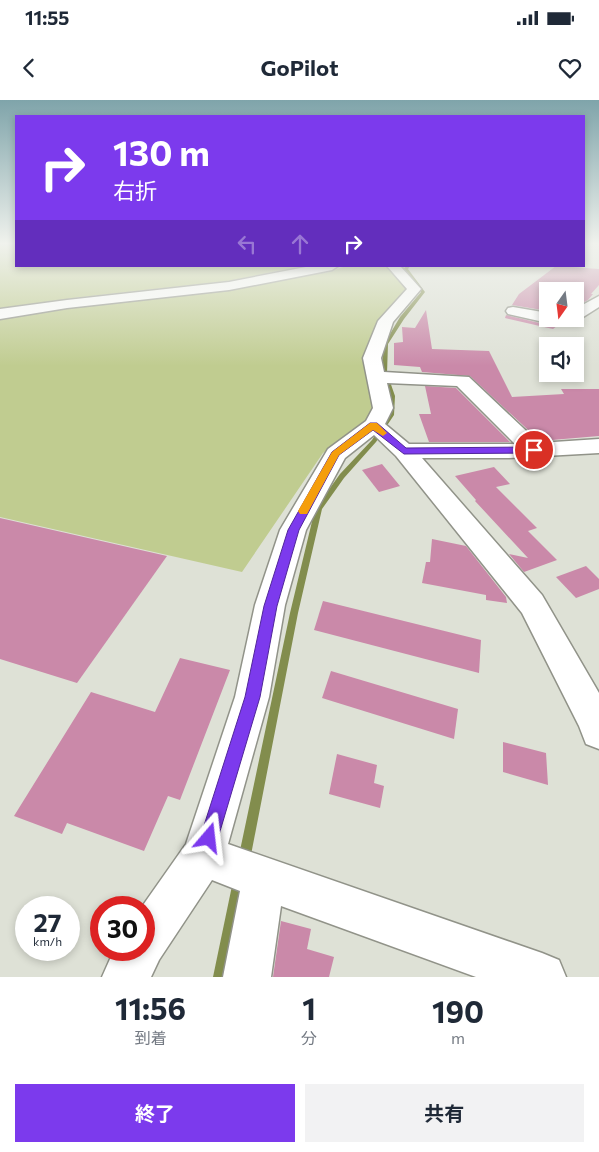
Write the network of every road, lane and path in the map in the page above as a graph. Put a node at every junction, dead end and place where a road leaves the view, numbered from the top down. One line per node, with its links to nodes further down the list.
1 (240, 284): 6 (street)
2 (409, 284): 8 (street)
3 (599, 300): 4 (street)
4 (584, 310)
5 (512, 311): 7 (street)
6 (0, 314)
7 (539, 316)
8 (376, 377): 9 (street); 11 (street)
9 (374, 425): 12 (street); 15 (street)
10 (592, 447): 11 (street); 13 (street)
11 (534, 450): 12 (street)
12 (404, 451): 14 (street)
13 (599, 468)
14 (599, 731)
15 (212, 859): 16 (street); 17 (street)
16 (264, 878): 20 (street); 21 (street)
17 (155, 929)
18 (134, 961): 19 (street)
19 (126, 977)
20 (247, 977)
21 (542, 977)

